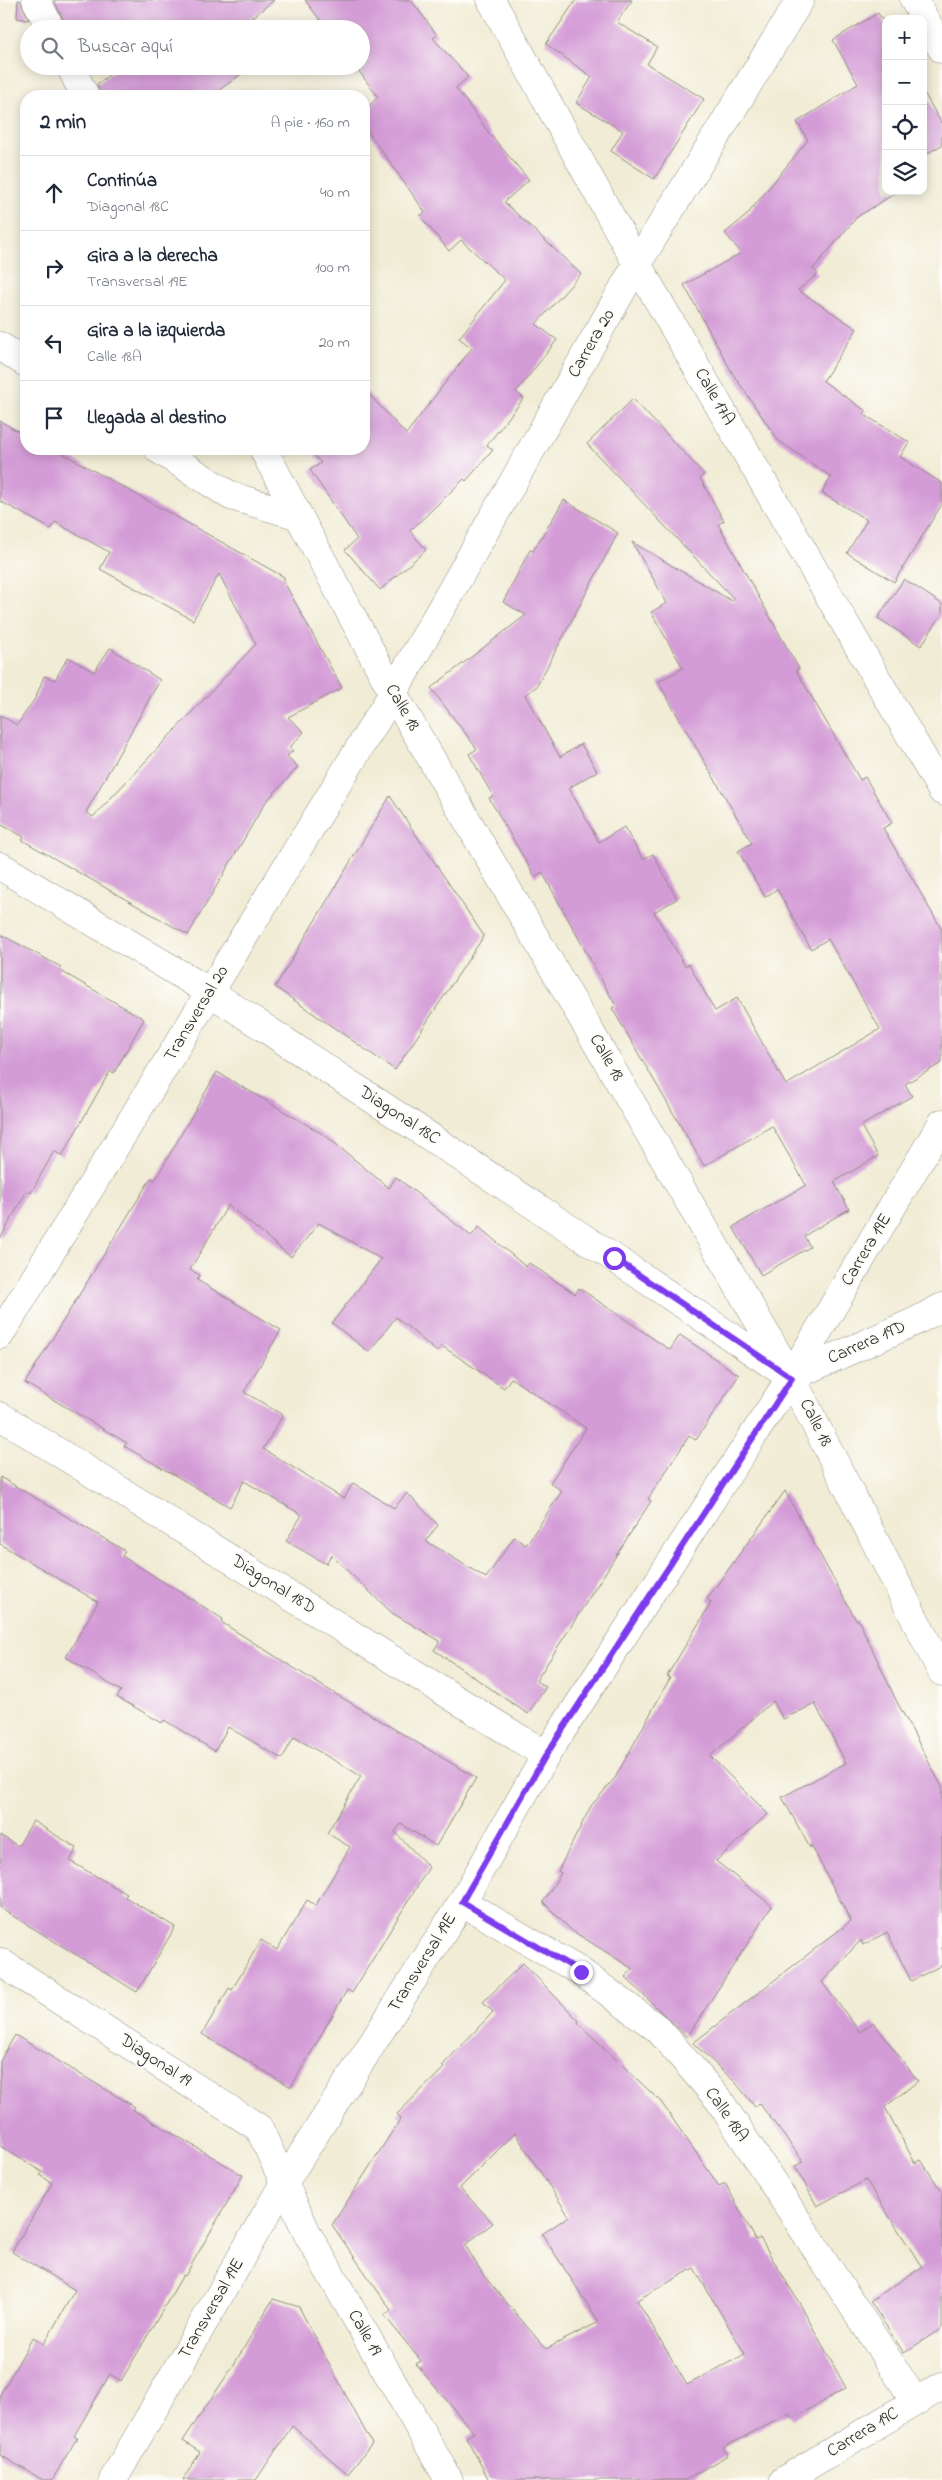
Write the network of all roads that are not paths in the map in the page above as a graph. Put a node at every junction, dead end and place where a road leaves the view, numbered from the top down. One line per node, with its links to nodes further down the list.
1 (36, 0): 5 (street)
2 (491, 0): 9 (street, Calle 17A)
3 (800, 0): 9 (street, Carrera 20)
4 (914, 0): 6 (street)
5 (46, 20)
6 (942, 49)
7 (74, 75): 8 (street)
8 (82, 90)
9 (637, 264): 15 (street, Carrera 20); 16 (street, Calle 17A)
10 (0, 346): 11 (street)
11 (20, 359)
12 (167, 455): 14 (street)
13 (266, 455): 14 (street, Calle 18)
14 (296, 515): 15 (street, Calle 18)
15 (393, 693): 18 (street, Transversal 20); 22 (street, Calle 18)
16 (942, 792)
17 (0, 866): 18 (street, Diagonal 18C)
18 (210, 992): 21 (street, Transversal 20); 22 (street, Diagonal 18C)
19 (942, 1123): 22 (street, Carrera 19E)
20 (942, 1307): 22 (street, Carrera 19D)
21 (0, 1335)
22 (792, 1378): 24 (street, Calle 18); 25 (street, Transversal 19E)
23 (0, 1416): 25 (street, Diagonal 18D)
24 (942, 1672)
25 (546, 1755): 26 (street, Transversal 19E)
26 (462, 1902): 28 (street, Transversal 19E); 30 (street, Calle 18A)
27 (0, 1962): 28 (street, Diagonal 19)
28 (284, 2183): 31 (street, Transversal 19E); 32 (street, Calle 19)
29 (942, 2386): 30 (street, Carrera 19C)
30 (916, 2401): 33 (street, Carrera 19C)
31 (114, 2480)
32 (449, 2480)
33 (784, 2480)

